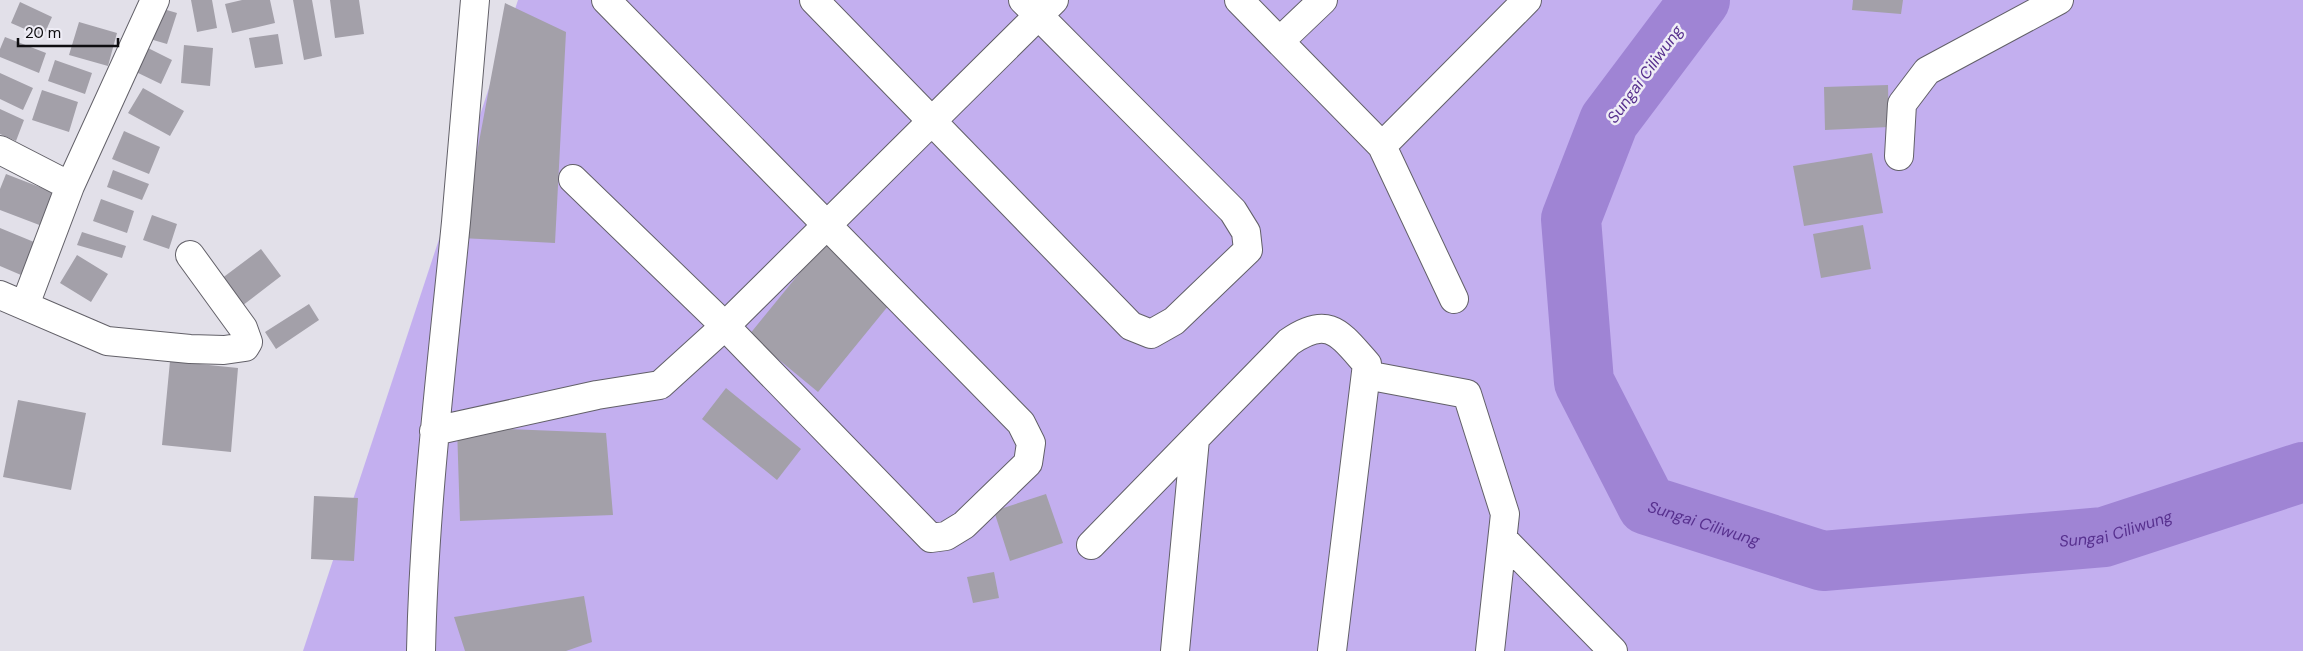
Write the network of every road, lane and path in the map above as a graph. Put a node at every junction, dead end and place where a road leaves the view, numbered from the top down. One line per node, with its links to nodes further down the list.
1 (155, 0): 16 (street)
2 (475, 0): 23 (street)
3 (606, 0): 17 (street)
4 (814, 0): 11 (street)
5 (1240, 0): 10 (street)
6 (1323, 0): 10 (street)
7 (1527, 0): 12 (street)
8 (2059, 0): 14 (street)
9 (1038, 5): 11 (street); 11 (street)
10 (1280, 41): 12 (street)
11 (932, 121): 17 (street)
12 (1382, 146): 19 (street)
13 (0, 150): 16 (street)
14 (1899, 156)
15 (573, 179): 21 (street)
16 (70, 186): 20 (street)
17 (827, 225): 21 (street); 21 (street)
18 (190, 255): 20 (street)
19 (1454, 299)
20 (12, 300)
21 (725, 326): 23 (street)
22 (1366, 375): 24 (street); 25 (street); 29 (street)
23 (434, 431): 27 (street)
24 (1195, 439): 26 (street); 28 (street)
25 (1502, 539): 30 (street); 31 (street)
26 (1090, 545)
27 (421, 651)
28 (1176, 651)
29 (1332, 651)
30 (1490, 651)
31 (1614, 651)

